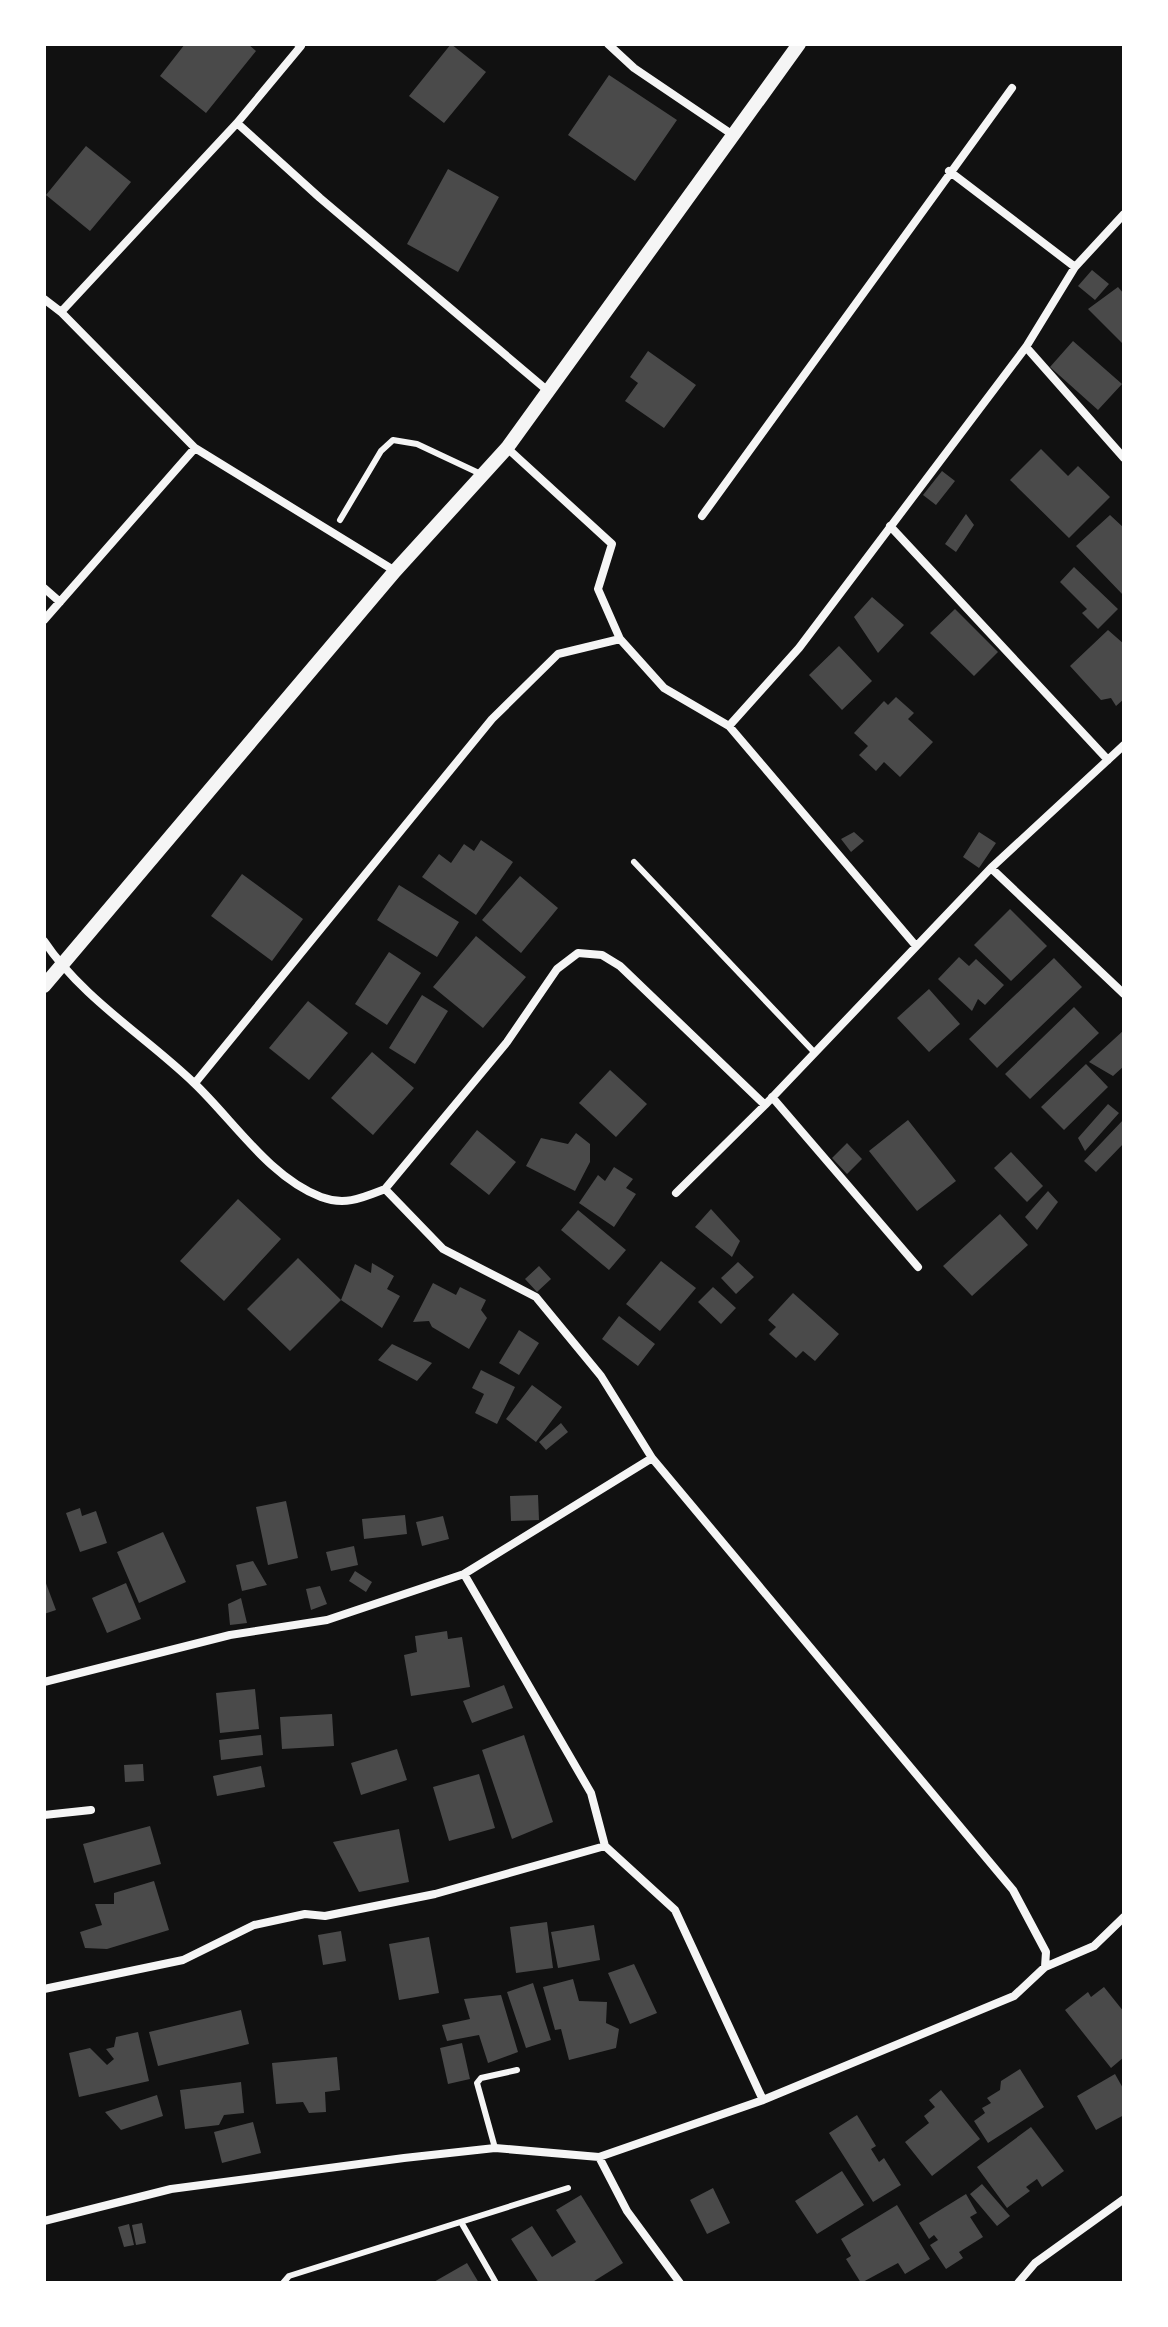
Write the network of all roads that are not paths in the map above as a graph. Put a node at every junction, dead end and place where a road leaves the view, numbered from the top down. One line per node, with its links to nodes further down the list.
1 (608, 44): 6 (street)
2 (799, 44): 6 (street)
3 (301, 45): 5 (street)
4 (1012, 88): 7 (street)
5 (237, 123): 11 (street); 13 (street)
6 (733, 135): 13 (street)
7 (949, 171): 9 (street); 20 (street)
8 (1124, 214): 9 (street)
9 (1075, 267): 12 (street)
10 (44, 299): 11 (street)
11 (61, 312): 15 (street)
12 (1026, 347): 17 (street); 22 (street)
13 (548, 391): 16 (street)
14 (1124, 442): 17 (street)
15 (195, 448): 23 (street); 25 (street)
16 (507, 448): 19 (street); 27 (street)
17 (1116, 451): 18 (street)
18 (1124, 458)
19 (483, 475): 21 (lane); 23 (street)
20 (702, 516)
21 (340, 520)
22 (890, 526): 28 (street); 30 (street)
23 (395, 571): 35 (street)
24 (44, 588): 25 (street)
25 (60, 602): 26 (street)
26 (44, 620)
27 (620, 639): 28 (street); 39 (street)
28 (729, 726): 34 (street)
29 (1124, 745): 30 (street)
30 (1108, 760): 32 (street)
31 (634, 862): 38 (lane)
32 (991, 868): 34 (street); 37 (street)
33 (44, 941): 35 (street)
34 (916, 946): 38 (street)
35 (62, 968): 36 (street); 39 (street)
36 (44, 986)
37 (1124, 994)
38 (815, 1053): 40 (street)
39 (195, 1083): 42 (street)
40 (772, 1097): 41 (street); 44 (street)
41 (765, 1105): 42 (street); 43 (street)
42 (385, 1189): 45 (street)
43 (676, 1193)
44 (918, 1267)
45 (652, 1458): 46 (street); 52 (street)
46 (464, 1574): 47 (street); 50 (street)
47 (44, 1682)
48 (91, 1810): 49 (street)
49 (44, 1815)
50 (605, 1846): 53 (street); 55 (street)
51 (1124, 1917): 52 (street)
52 (1045, 1967): 55 (street)
53 (44, 1989)
54 (517, 2070): 56 (lane)
55 (763, 2100): 57 (street)
56 (495, 2148): 57 (street); 60 (street)
57 (599, 2157): 64 (street)
58 (568, 2188): 61 (lane)
59 (1124, 2199): 65 (street)
60 (44, 2221)
61 (461, 2222): 62 (lane); 63 (lane)
62 (283, 2283)
63 (496, 2283)
64 (680, 2283)
65 (1018, 2283)

